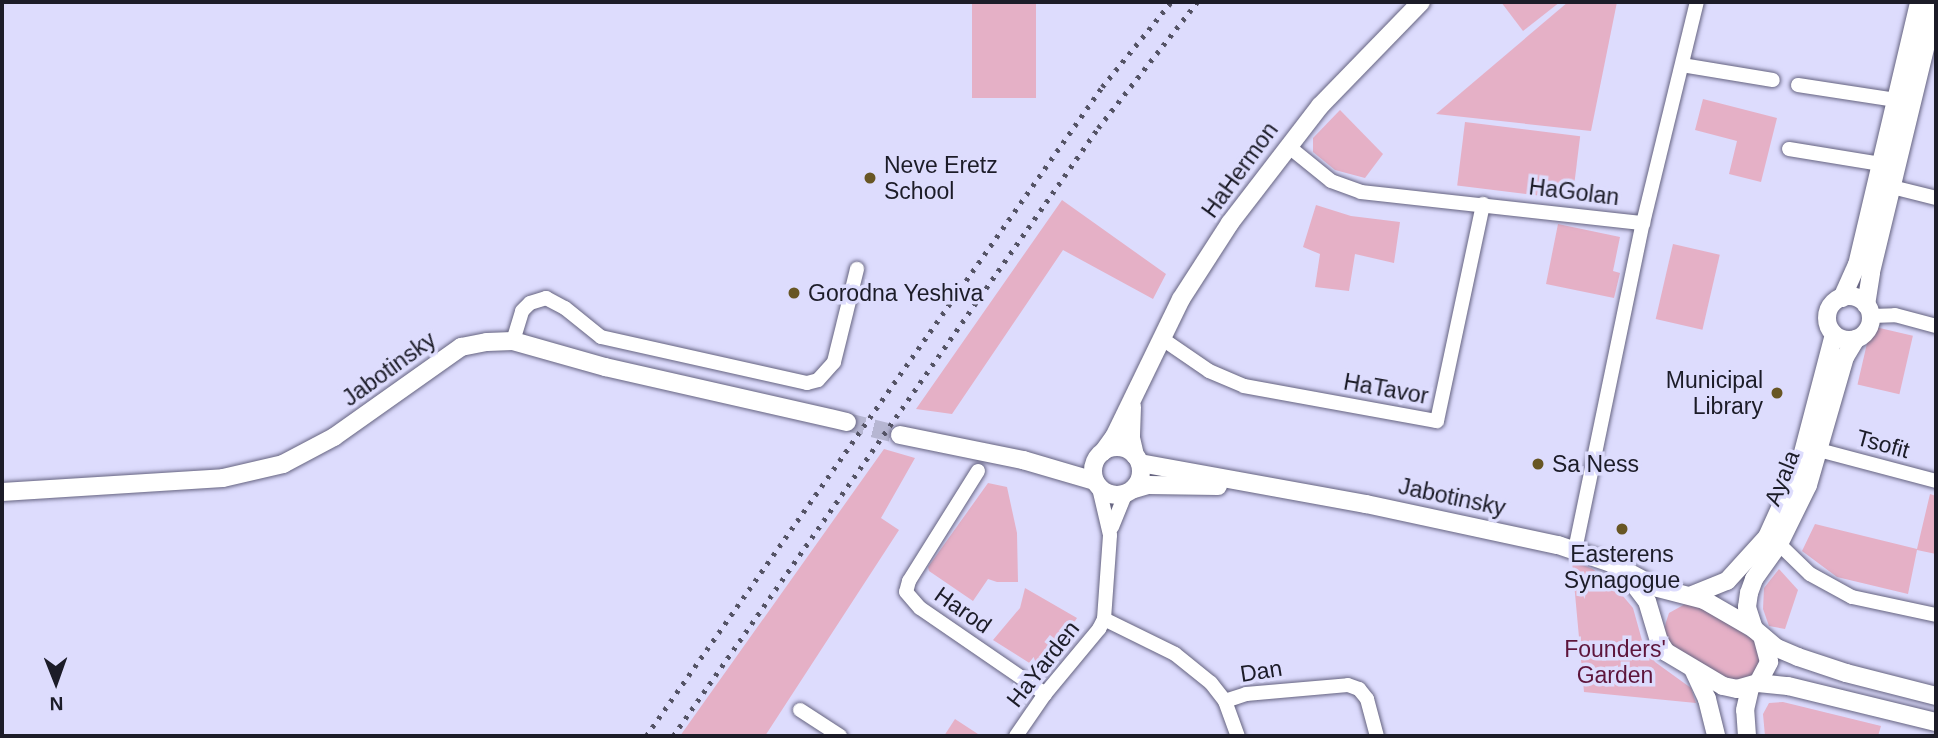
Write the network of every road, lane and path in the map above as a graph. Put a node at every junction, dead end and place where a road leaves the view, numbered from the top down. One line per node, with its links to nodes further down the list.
1 (1420, 2): 10 (street, HaHermon)
2 (1697, 2): 6 (street, HaGolan)
3 (1919, 2): 9 (street)
4 (1936, 4): 5 (street)
5 (1930, 61): 13 (street)
6 (1682, 65): 7 (street); 16 (street, HaGolan)
7 (1773, 80)
8 (1798, 85): 9 (street)
9 (1896, 100): 12 (street)
10 (1288, 146): 15 (street, HaGolan); 22 (street, HaHermon)
11 (1789, 149): 12 (street)
12 (1881, 164): 18 (street)
13 (1892, 187): 14 (street); 19 (street)
14 (1936, 198)
15 (1483, 204): 16 (street, HaGolan); 22 (street, HaTavor)
16 (1643, 223): 40 (street)
17 (857, 269): 24 (street)
18 (1842, 298): 19 (street); 21 (street)
19 (1869, 310): 20 (street); 23 (street)
20 (1936, 326)
21 (1834, 334): 23 (street); 42 (street, Ayala)
22 (1161, 338): 25 (street, HaHermon)
23 (1856, 339): 28 (street, Ayala)
24 (513, 341): 26 (street, Jabotinsky); 37 (street, Jabotinsky)
25 (1134, 393): 29 (street, HaHermon); 30 (street, HaHermon)
26 (846, 422)
27 (900, 435): 31 (street)
28 (1819, 450): 33 (street, Tsofit); 39 (street, Ayala)
29 (1100, 455): 30 (street); 31 (street); 34 (street)
30 (1137, 459): 35 (street, Jabotinsky); 36 (street)
31 (1023, 460): 34 (street)
32 (978, 471): 49 (street, Harod)
33 (1936, 481)
34 (1097, 485): 36 (street); 38 (street, HaYarden)
35 (1281, 487): 36 (street, Jabotinsky); 40 (street, Jabotinsky)
36 (1129, 491): 38 (street, HaYarden)
37 (2, 492)
38 (1110, 535): 44 (street, HaYarden)
39 (1779, 544): 43 (street); 46 (street, Ayala)
40 (1575, 550): 41 (street, Jabotinsky)
41 (1611, 563): 42 (street, Jabotinsky); 45 (street, Jabotinsky)
42 (1688, 595): 45 (street, Ayala); 46 (street, Jabotinsky)
43 (1936, 615)
44 (1104, 619): 49 (street, HaYarden); 51 (street, Dan)
45 (1655, 630): 47 (street, Jabotinsky)
46 (1758, 633): 48 (street, Ayala); 50 (street, Jabotinsky)
47 (1693, 669): 48 (street, Jabotinsky); 58 (street)
48 (1754, 685): 53 (street, Jabotinsky); 59 (street, Ayala)
49 (1045, 694): 55 (street, HaYarden)
50 (1936, 696)
51 (1225, 701): 56 (street); 57 (street, Dan)
52 (800, 710): 54 (street)
53 (1936, 722)
54 (840, 736)
55 (1016, 736)
56 (1238, 736)
57 (1377, 736)
58 (1716, 736)
59 (1746, 736)

